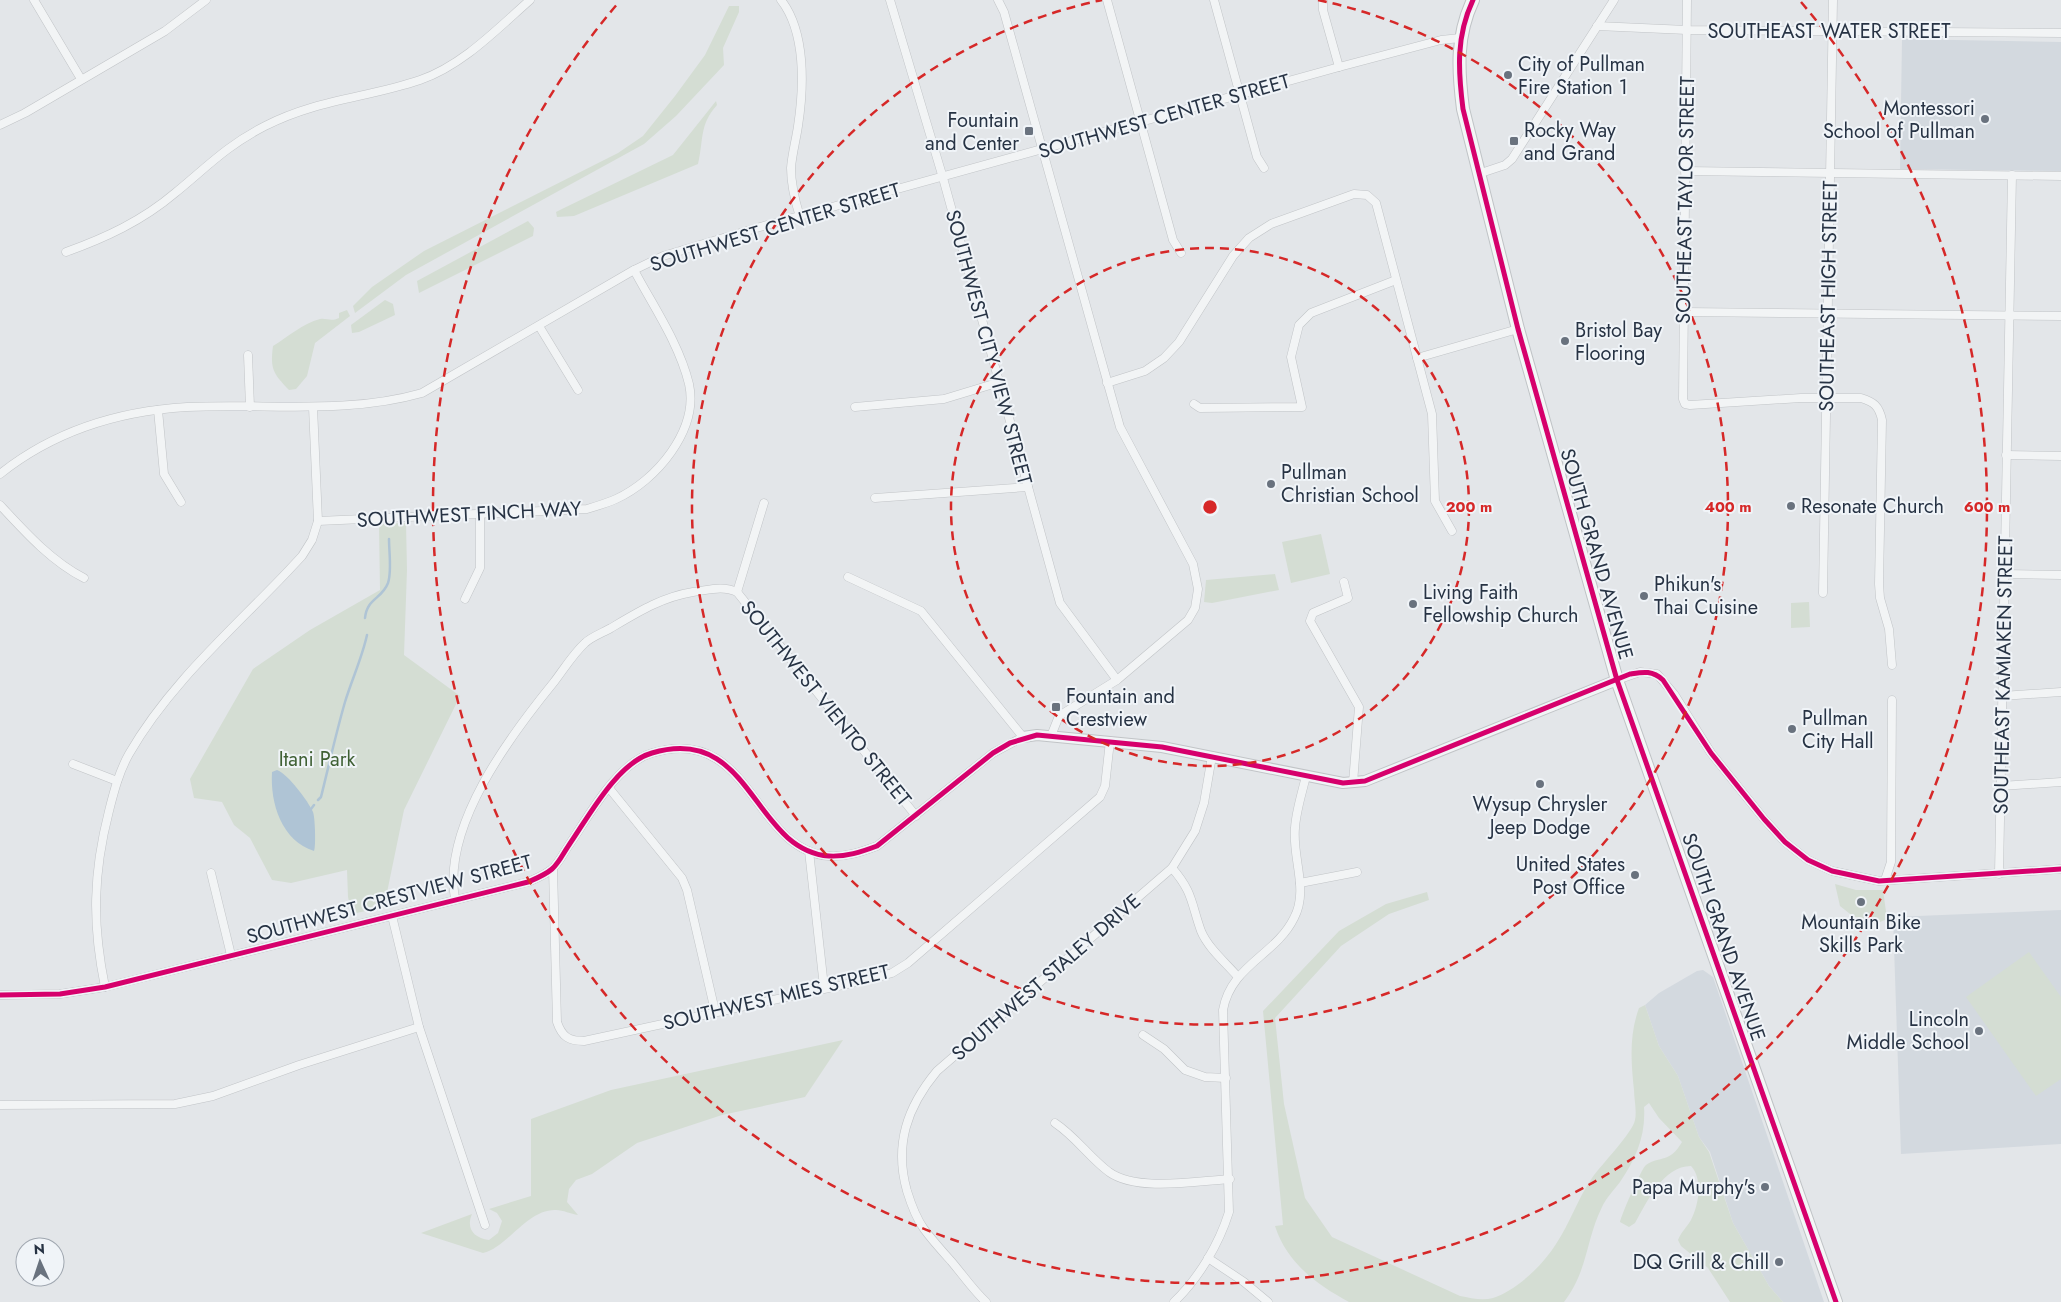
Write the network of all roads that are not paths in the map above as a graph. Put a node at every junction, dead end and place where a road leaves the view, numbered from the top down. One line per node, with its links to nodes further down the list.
1 (34, 0): 20 (street)
2 (206, 0): 20 (street)
3 (530, 0): 33 (street)
4 (781, 0): 32 (street)
5 (890, 0): 31 (street, SOUTHWEST CITY VIEW STREET)
6 (998, 0): 24 (street)
7 (1107, 0): 22 (street)
8 (1214, 0): 21 (street)
9 (1323, 0): 19 (street)
10 (1473, 0): 18 (main road, SOUTH GRAND AVENUE)
11 (1614, 0): 14 (street)
12 (1687, 0): 15 (street, SOUTHEAST TAYLOR STREET)
13 (1833, 0): 16 (street, SOUTHEAST HIGH STREET)
14 (1597, 26): 15 (street, SOUTHEAST WATER STREET); 28 (street)
15 (1687, 30): 16 (street, SOUTHEAST WATER STREET); 26 (street, SOUTHEAST TAYLOR STREET)
16 (1833, 31): 17 (street, SOUTHEAST WATER STREET); 27 (street, SOUTHEAST HIGH STREET)
17 (2061, 33)
18 (1460, 38): 19 (street, SOUTHWEST CENTER STREET); 28 (main road, SOUTH GRAND AVENUE)
19 (1339, 67): 21 (street, SOUTHWEST CENTER STREET)
20 (81, 79): 23 (street)
21 (1240, 95): 22 (street, SOUTHWEST CENTER STREET); 25 (street)
22 (1142, 121): 24 (street, SOUTHWEST CENTER STREET); 34 (street)
23 (0, 125)
24 (1042, 150): 31 (street, SOUTHWEST CENTER STREET); 46 (street)
25 (1264, 168)
26 (1685, 171): 27 (street); 37 (street, SOUTHEAST TAYLOR STREET)
27 (1830, 173): 29 (street); 38 (street, SOUTHEAST HIGH STREET)
28 (1478, 174): 42 (main road, SOUTH GRAND AVENUE)
29 (2012, 175): 30 (street); 39 (street, SOUTHEAST KAMIAKEN STREET)
30 (2061, 176)
31 (943, 178): 32 (street, SOUTHWEST CENTER STREET); 45 (street, SOUTHWEST CITY VIEW STREET)
32 (800, 217): 35 (street, SOUTHWEST CENTER STREET)
33 (66, 252)
34 (1181, 253)
35 (634, 270): 41 (street, SOUTHWEST CENTER STREET); 62 (street, SOUTHWEST FINCH WAY)
36 (1396, 280): 44 (street); 46 (street); 49 (street)
37 (1684, 312): 38 (street); 48 (street, SOUTHEAST TAYLOR STREET)
38 (1829, 315): 39 (street); 48 (street, SOUTHEAST HIGH STREET)
39 (2008, 315): 40 (street); 54 (street, SOUTHEAST KAMIAKEN STREET)
40 (2061, 316)
41 (539, 326): 47 (street); 51 (street, SOUTHWEST CENTER STREET)
42 (1518, 329): 44 (street); 75 (main road, SOUTH GRAND AVENUE)
43 (248, 355): 50 (street)
44 (1417, 358): 64 (street)
45 (1000, 382): 52 (street); 57 (street, SOUTHWEST CITY VIEW STREET)
46 (1107, 383): 74 (street)
47 (578, 390)
48 (1827, 398): 71 (street, SOUTHEAST HIGH STREET); 73 (street)
49 (1194, 404)
50 (250, 407): 51 (street, SOUTHWEST CENTER STREET); 53 (street, SOUTHWEST CENTER STREET)
51 (313, 407): 63 (street)
52 (855, 407)
53 (158, 410): 56 (street, SOUTHWEST CENTER STREET); 59 (street)
54 (2006, 455): 55 (street); 65 (street, SOUTHEAST KAMIAKEN STREET)
55 (2061, 456)
56 (0, 474)
57 (1028, 487): 58 (street); 74 (street, SOUTHWEST CITY VIEW STREET)
58 (875, 498)
59 (181, 502)
60 (764, 503): 70 (street, SOUTHWEST VIENTO STREET)
61 (0, 505): 68 (street)
62 (480, 515): 63 (street, SOUTHWEST FINCH WAY); 72 (street)
63 (318, 521): 85 (street)
64 (1452, 531)
65 (2005, 574): 66 (street); 77 (street, SOUTHEAST KAMIAKEN STREET)
66 (2061, 575)
67 (848, 577): 80 (street)
68 (84, 578)
69 (1344, 582): 87 (street)
70 (737, 592): 90 (street, SOUTHWEST VIENTO STREET); 100 (street)
71 (1823, 593)
72 (465, 599)
73 (1892, 665)
74 (1117, 680): 79 (street)
75 (1617, 680): 87 (street, SOUTHWEST CRESTVIEW STREET); 98 (street); 119 (main road, SOUTH GRAND AVENUE)
76 (2061, 692): 77 (street)
77 (2002, 696): 88 (street, SOUTHEAST KAMIAKEN STREET)
78 (1892, 700): 98 (street)
79 (1051, 736): 80 (street, SOUTHWEST CRESTVIEW STREET); 81 (street, SOUTHWEST CRESTVIEW STREET)
80 (1023, 738): 90 (street, SOUTHWEST CRESTVIEW STREET)
81 (1110, 741): 82 (street, SOUTHWEST CRESTVIEW STREET); 105 (street, SOUTHWEST MIES STREET)
82 (1212, 756): 84 (street, SOUTHWEST CRESTVIEW STREET); 93 (street, SOUTHWEST STALEY DRIVE)
83 (73, 764): 85 (street)
84 (1306, 776): 87 (street, SOUTHWEST CRESTVIEW STREET); 99 (street)
85 (117, 781): 104 (street)
86 (2061, 782): 88 (street)
87 (1353, 783)
88 (2000, 786): 97 (street, SOUTHEAST KAMIAKEN STREET)
89 (609, 788): 91 (street, SOUTHWEST CRESTVIEW STREET); 92 (street, SOUTHWEST CRESTVIEW STREET); 107 (street)
90 (916, 816): 91 (street, SOUTHWEST CRESTVIEW STREET)
91 (809, 851): 105 (street)
92 (553, 868): 100 (street, SOUTHWEST CRESTVIEW STREET); 107 (street, SOUTHWEST MIES STREET)
93 (1172, 868): 103 (street); 116 (street, SOUTHWEST STALEY DRIVE)
94 (2061, 869): 97 (street)
95 (1357, 872): 99 (street)
96 (211, 873): 102 (street)
97 (1999, 874): 98 (street)
98 (1885, 880)
99 (1300, 883): 103 (street)
100 (455, 899): 101 (street, SOUTHWEST CRESTVIEW STREET)
101 (392, 916): 102 (street, SOUTHWEST CRESTVIEW STREET); 108 (street)
102 (231, 955): 104 (street, SOUTHWEST CRESTVIEW STREET)
103 (1238, 977): 110 (street)
104 (105, 987): 106 (street, SOUTHWEST CRESTVIEW STREET)
105 (824, 987): 107 (street, SOUTHWEST MIES STREET)
106 (0, 995)
107 (715, 1011)
108 (419, 1027): 111 (street); 114 (street)
109 (1143, 1035): 110 (street)
110 (1226, 1078): 113 (street)
111 (0, 1105)
112 (1055, 1123): 113 (street)
113 (1230, 1180): 115 (street)
114 (485, 1225)
115 (1208, 1258): 117 (street); 118 (street)
116 (986, 1302)
117 (1174, 1302)
118 (1268, 1302)
119 (1836, 1302)

